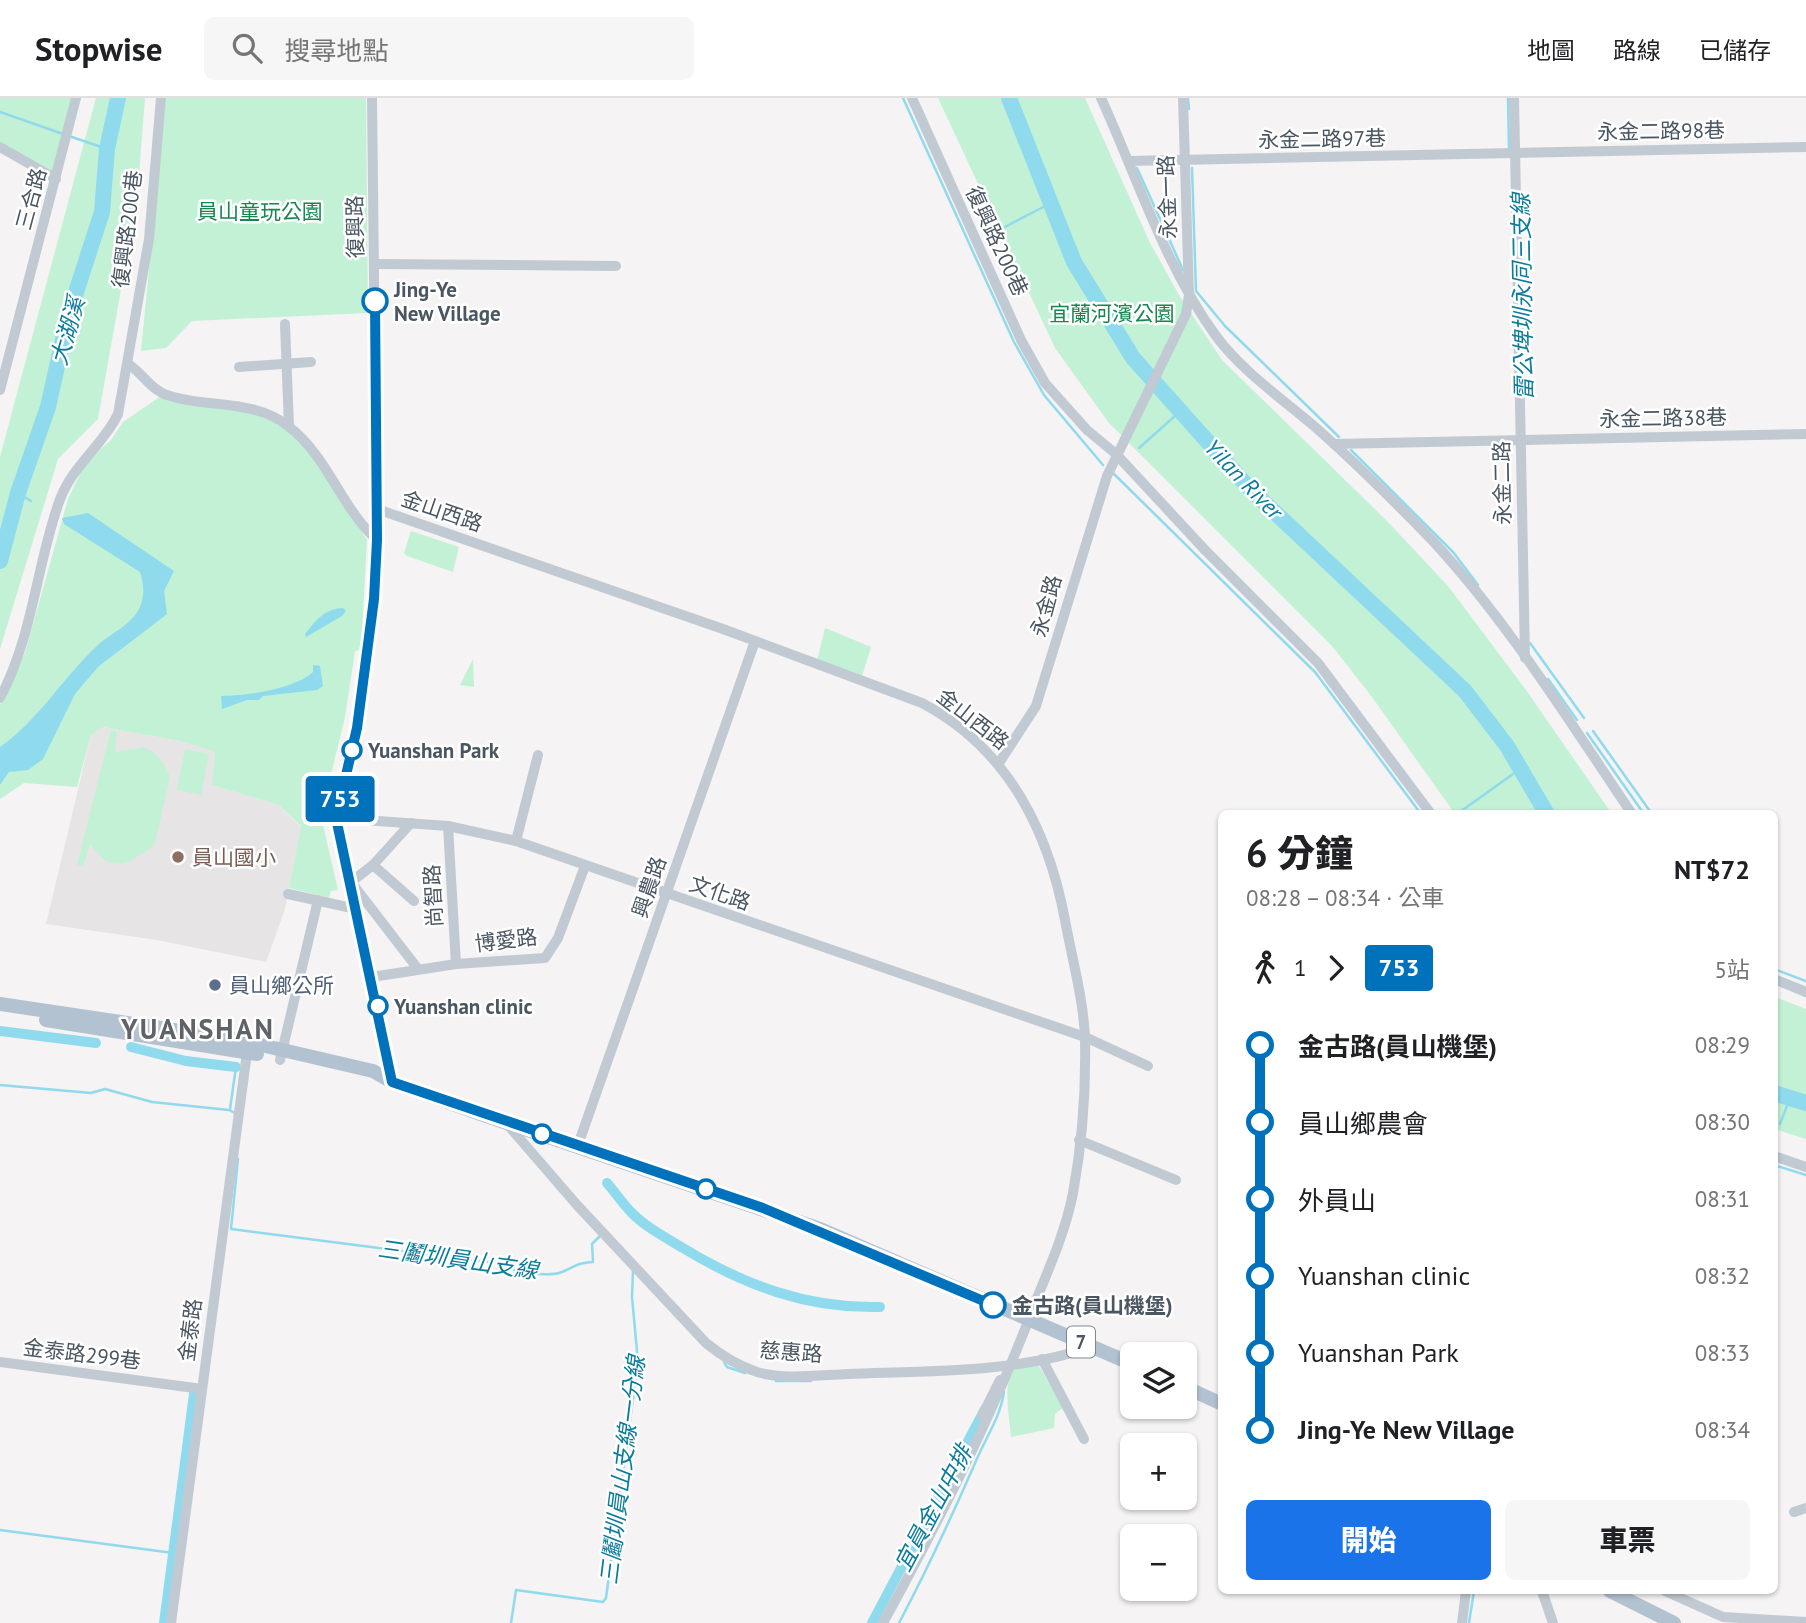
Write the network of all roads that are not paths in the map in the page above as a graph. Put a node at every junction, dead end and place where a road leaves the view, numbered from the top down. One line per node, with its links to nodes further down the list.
1 (76, 98): 13 (street, 三合路)
2 (161, 98): 19 (street, 復興路200巷)
3 (372, 98): 14 (street, 復興路)
4 (912, 98): 28 (street, 復興路200巷)
5 (1101, 98): 11 (street)
6 (1183, 98): 12 (street, 永金一路)
7 (1514, 98): 10 (street, 永金二路)
8 (0, 146): 13 (street)
9 (1806, 147): 10 (street, 永金二路98巷)
10 (1516, 154): 12 (street, 永金二路97巷); 26 (street, 永金二路)
11 (1129, 161): 12 (street, 永金二路97巷); 16 (street)
12 (1185, 161): 16 (street, 永金一路)
13 (56, 179): 22 (street, 三合路)
14 (375, 264): 15 (street); 29 (street, 復興路)
15 (617, 266)
16 (1189, 295): 24 (street, 永金一路); 27 (street)
17 (285, 324): 20 (street)
18 (311, 362): 20 (street)
19 (128, 364): 23 (street); 33 (street, 復興路200巷)
20 (286, 364): 21 (street); 23 (street)
21 (239, 367)
22 (0, 390)
23 (289, 426): 30 (street)
24 (1127, 434): 28 (street, 永金路)
25 (1806, 434): 26 (street, 永金二路38巷)
26 (1521, 440): 27 (street, 永金二路38巷); 32 (street, 永金二路)
27 (1334, 444): 32 (street)
28 (1116, 454): 35 (street, 永金路); 36 (street, 復興路200巷)
29 (377, 509): 30 (street, 復興路); 31 (street, 金山西路)
30 (377, 540): 38 (street, 復興路)
31 (755, 642): 35 (street, 金山西路); 46 (street, 興農路)
32 (1525, 658): 37 (street)
33 (0, 698)
34 (538, 755): 41 (street)
35 (999, 763): 57 (street, 金山西路)
36 (1428, 810)
37 (1629, 810)
38 (336, 818): 39 (street, 文化路); 44 (street, 復興路)
39 (411, 823): 40 (street, 文化路); 42 (street)
40 (448, 826): 41 (street, 文化路); 50 (street, 尚智路)
41 (516, 841): 43 (street, 文化路)
42 (373, 865): 44 (street); 48 (street)
43 (585, 866): 46 (street, 文化路); 50 (street, 博愛路)
44 (351, 882): 49 (street, 復興路); 51 (street)
45 (288, 894): 47 (street)
46 (667, 895): 57 (street, 文化路); 64 (street, 興農路)
47 (318, 900): 49 (street); 59 (street)
48 (414, 901)
49 (356, 909): 52 (street, 復興路)
50 (456, 964): 51 (street, 博愛路)
51 (418, 970): 52 (street, 博愛路)
52 (372, 977): 61 (street, 復興路)
53 (1778, 981): 54 (street)
54 (1806, 992)
55 (0, 1004): 58 (main road, 7)
56 (0, 1013): 58 (main road, 7)
57 (1085, 1037): 60 (street, 文化路); 63 (street, 金山西路)
58 (248, 1047): 59 (main road, 7); 74 (street, 金泰路)
59 (281, 1055): 61 (main road, 7)
60 (1148, 1066)
61 (392, 1082): 62 (main road, 7)
62 (505, 1122): 64 (main road, 7); 73 (street, 慈惠路)
63 (1079, 1140): 67 (street); 68 (street, 金山西路)
64 (578, 1145): 68 (main road, 7)
65 (1778, 1157): 66 (street)
66 (1806, 1167)
67 (1176, 1180)
68 (1030, 1320): 69 (main road, 7); 73 (street, 金山西路)
69 (1092, 1346): 70 (street, 慈惠路); 71 (main road, 7)
70 (1042, 1359): 73 (street, 慈惠路); 77 (street)
71 (1120, 1359)
72 (0, 1362): 74 (street, 金泰路299巷)
73 (1011, 1363): 86 (street, 金山西路)
74 (202, 1389): 85 (street, 金泰路)
75 (1197, 1393): 76 (main road)
76 (1218, 1402)
77 (1084, 1439)
78 (1806, 1508): 79 (street)
79 (1794, 1512)
80 (1466, 1594): 87 (street)
81 (1543, 1594): 88 (street)
82 (1616, 1594): 89 (main road)
83 (1672, 1594): 84 (street)
84 (1806, 1622)
85 (171, 1623)
86 (883, 1623)
87 (1462, 1623)
88 (1553, 1623)
89 (1674, 1623)

